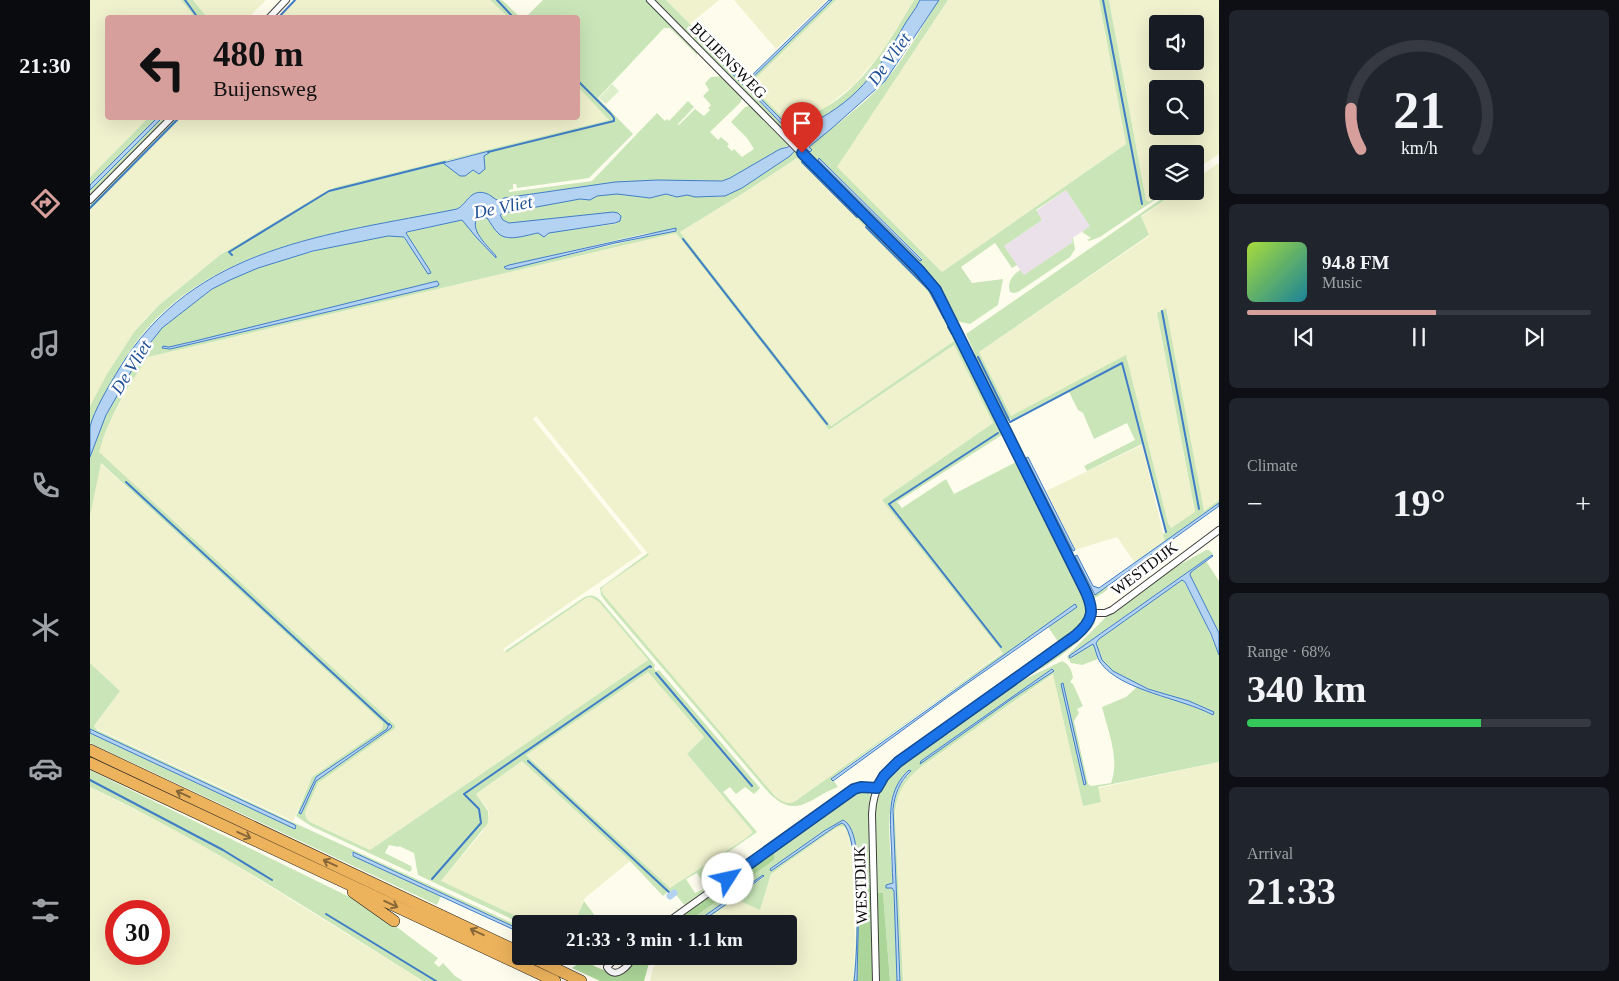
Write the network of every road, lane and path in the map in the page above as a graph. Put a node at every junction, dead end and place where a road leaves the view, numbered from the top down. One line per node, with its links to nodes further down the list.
1 (286, 0): 3 (street)
2 (650, 0): 7 (street, BUIJENSWEG)
3 (272, 15)
4 (169, 120): 5 (street)
5 (90, 200)
6 (1219, 530): 7 (street, WESTDIJK)
7 (1092, 613): 10 (street, WESTDIJK)
8 (90, 750): 14 (highway, one-way to 8)
9 (90, 763): 11 (highway, one-way to 11)
10 (877, 788): 12 (street); 20 (street, WESTDIJK)
11 (332, 876): 13 (highway); 18 (highway, one-way to 18)
12 (678, 915)
13 (394, 921)
14 (512, 949)
15 (548, 965): 19 (highway)
16 (609, 965): 17 (street)
17 (629, 965)
18 (555, 981)
19 (582, 981)
20 (876, 981)

